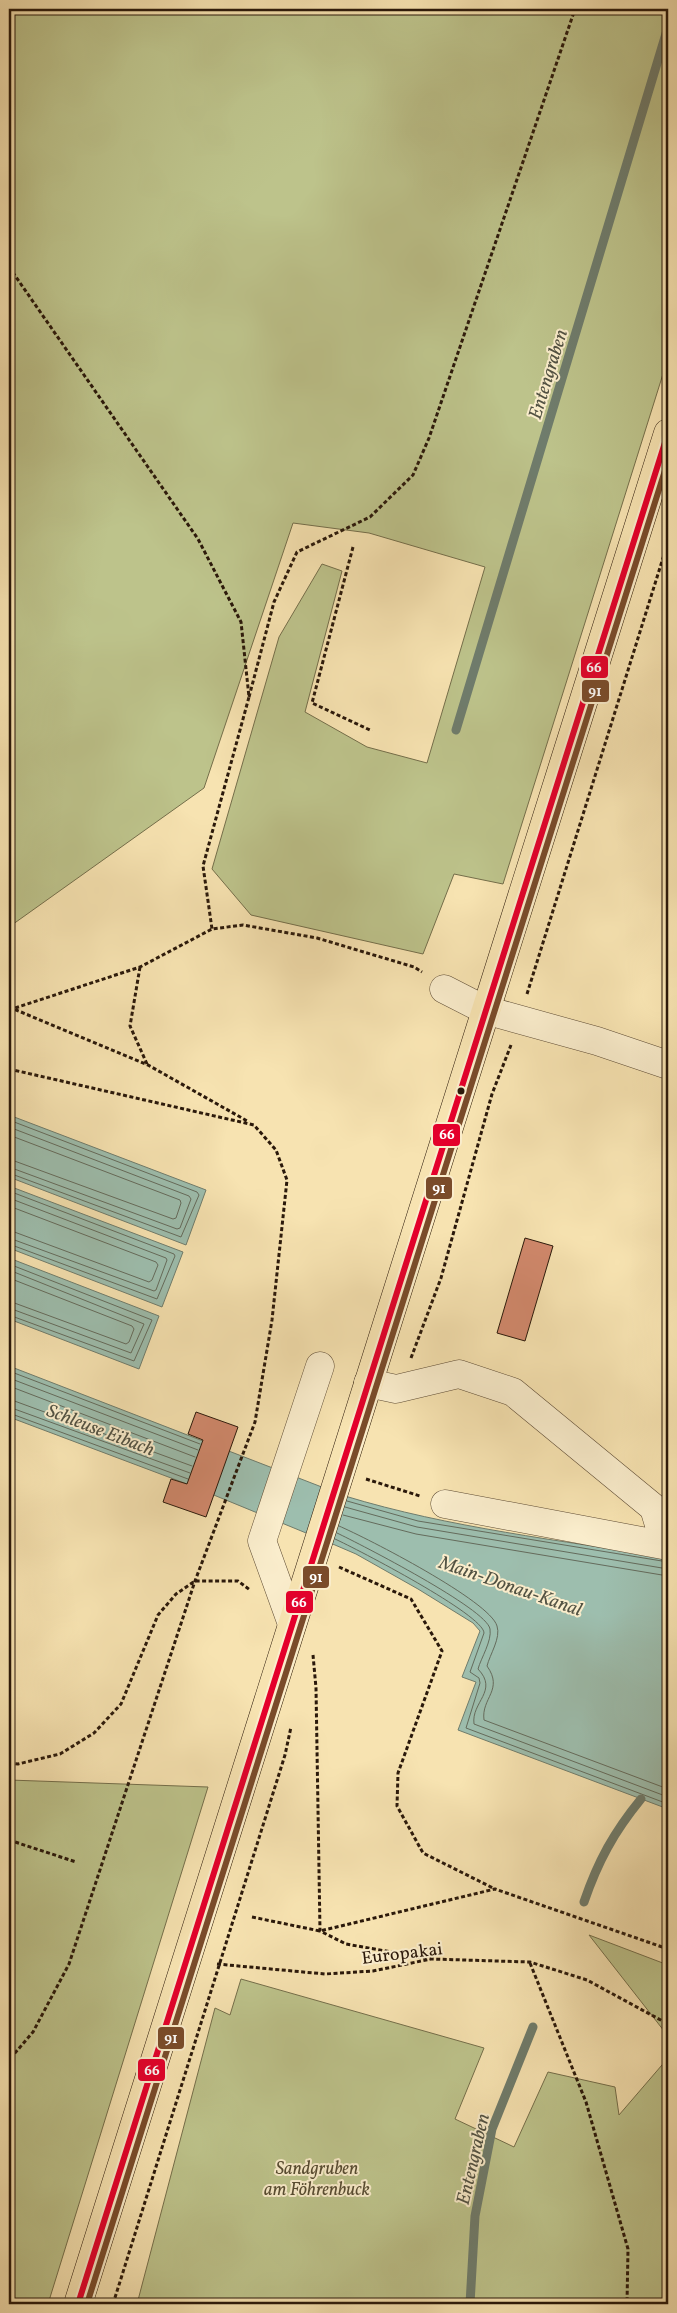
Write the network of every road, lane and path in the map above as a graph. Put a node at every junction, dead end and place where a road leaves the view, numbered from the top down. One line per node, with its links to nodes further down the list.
1 (575, 9): 5 (path)
2 (9, 267): 5 (path)
3 (668, 433): 11 (main road)
4 (353, 547): 6 (path)
5 (248, 697): 7 (path)
6 (372, 731)
7 (212, 929): 8 (path); 9 (path)
8 (140, 967): 10 (path); 13 (path)
9 (444, 989): 11 (street)
10 (10, 1009): 13 (path)
11 (486, 1010): 12 (street); 17 (main road)
12 (666, 1064)
13 (148, 1065): 15 (path)
14 (9, 1069): 15 (path)
15 (254, 1125): 22 (path)
16 (320, 1366): 24 (street)
17 (368, 1383): 18 (main road); 20 (street)
18 (351, 1473): 19 (path); 21 (main road)
19 (445, 1504): 20 (street)
20 (667, 1545)
21 (323, 1563): 24 (main road); 30 (path)
22 (195, 1581): 23 (path); 27 (path); 39 (path)
23 (254, 1593)
24 (302, 1633): 25 (path); 32 (path); 34 (main road)
25 (307, 1661)
26 (294, 1718): 37 (path)
27 (9, 1763)
28 (9, 1840): 29 (path)
29 (76, 1862)
30 (495, 1889): 32 (path); 33 (path)
31 (252, 1918): 32 (path)
32 (320, 1931): 35 (path)
33 (668, 1949)
34 (188, 1959): 37 (path, Europakai); 40 (main road)
35 (432, 1959): 36 (path, Europakai); 37 (path, Europakai)
36 (530, 1962): 38 (path, Europakai); 42 (path)
37 (219, 1964): 41 (path)
38 (668, 2024)
39 (9, 2060)
40 (78, 2304)
41 (113, 2304)
42 (627, 2304)

